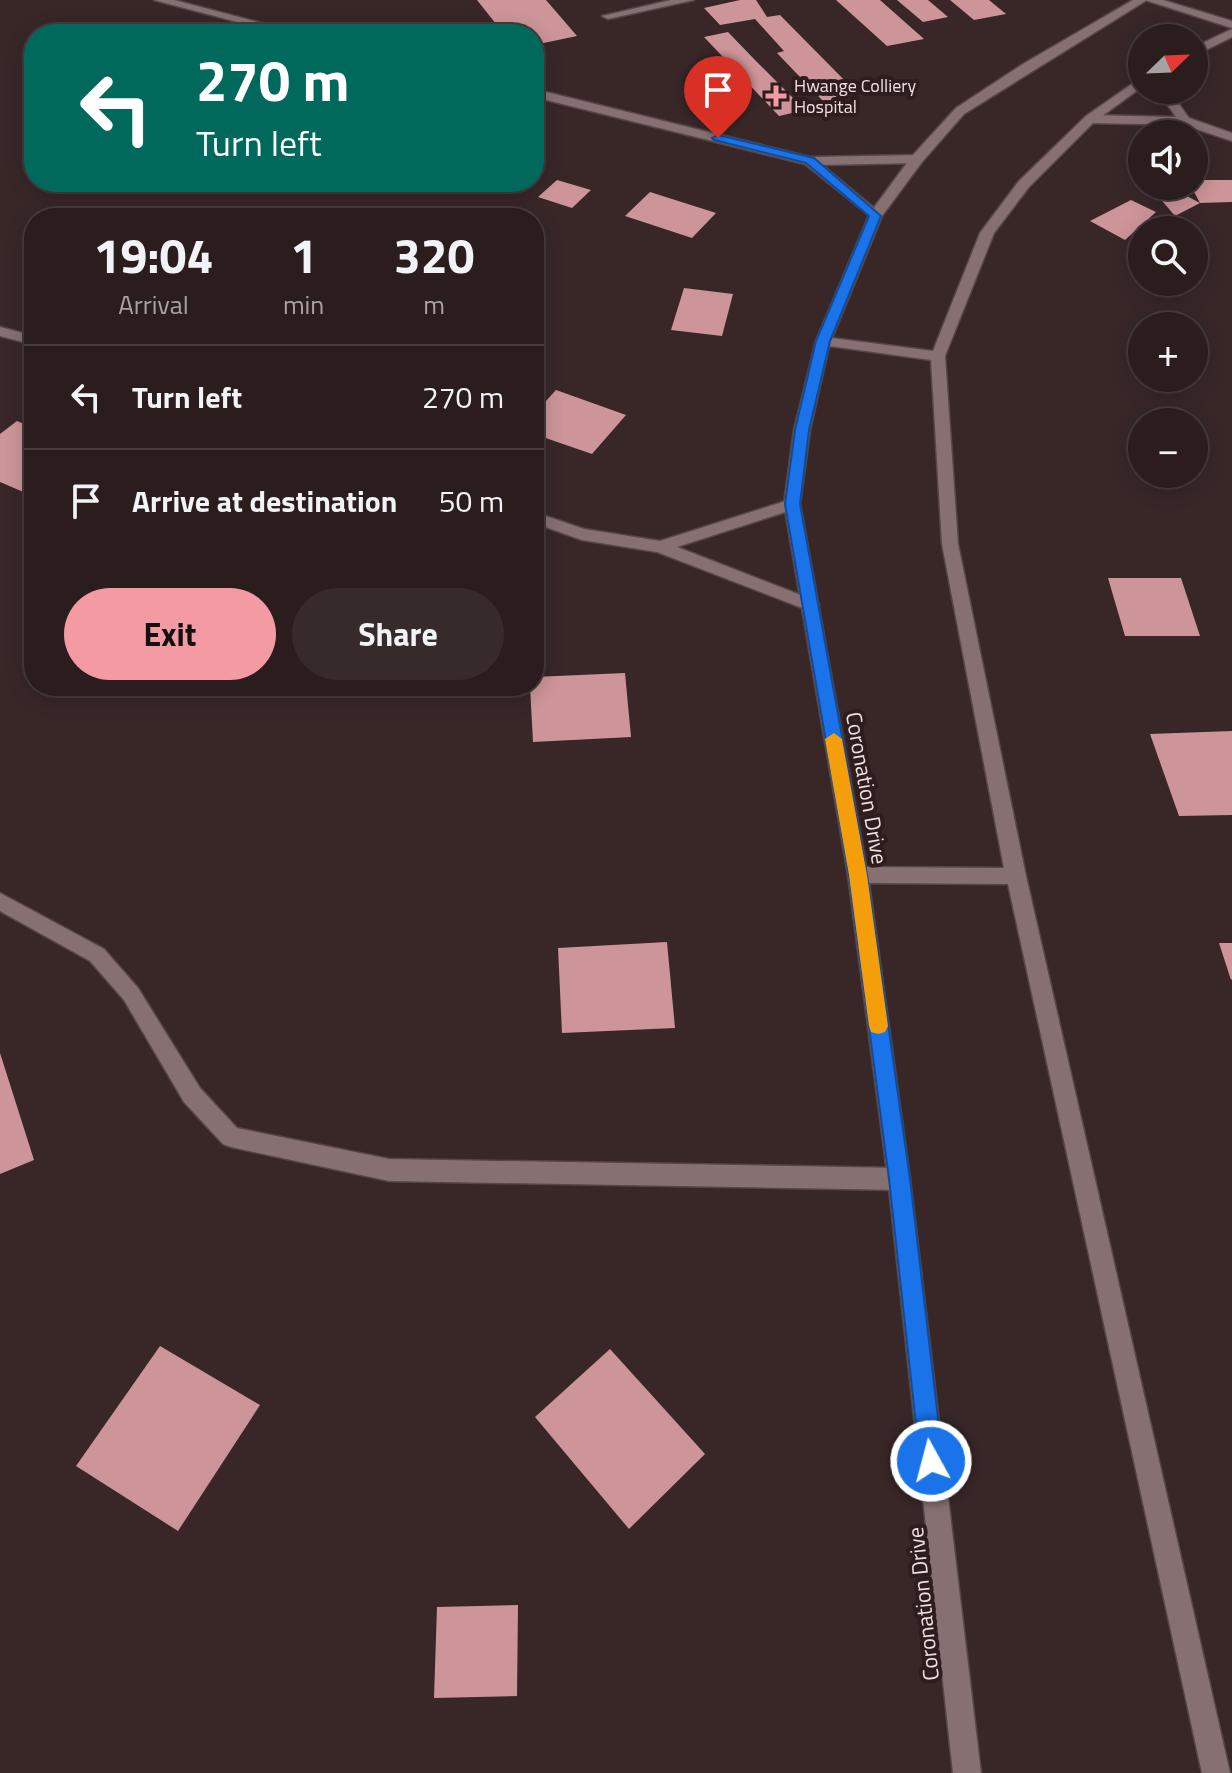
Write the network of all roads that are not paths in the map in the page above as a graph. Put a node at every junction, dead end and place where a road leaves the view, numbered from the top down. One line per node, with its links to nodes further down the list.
1 (160, 0): 6 (street)
2 (688, 0): 5 (street)
3 (1141, 0): 16 (street, Coronation Drive)
4 (1151, 0): 7 (street)
5 (608, 16)
6 (257, 24)
7 (1232, 25)
8 (1232, 32): 9 (street)
9 (1208, 45)
10 (1128, 91): 12 (street)
11 (544, 95): 17 (street)
12 (1090, 119): 13 (street); 22 (street)
13 (1138, 120)
14 (1208, 129): 15 (street)
15 (1232, 137)
16 (917, 159): 17 (street); 18 (street, Coronation Drive)
17 (810, 161): 18 (street)
18 (875, 216): 21 (street, Coronation Drive)
19 (0, 331): 20 (street)
20 (24, 338)
21 (823, 341): 22 (street); 23 (street, Coronation Drive)
22 (938, 356): 28 (street)
23 (792, 504): 25 (street); 26 (street, Coronation Drive)
24 (544, 521): 25 (street)
25 (660, 547): 26 (street)
26 (810, 605): 27 (street, Coronation Drive)
27 (858, 875): 28 (street); 30 (street, Coronation Drive)
28 (1016, 876): 32 (street)
29 (0, 901): 30 (street)
30 (899, 1179): 31 (street, Coronation Drive)
31 (967, 1773)
32 (1216, 1773)

